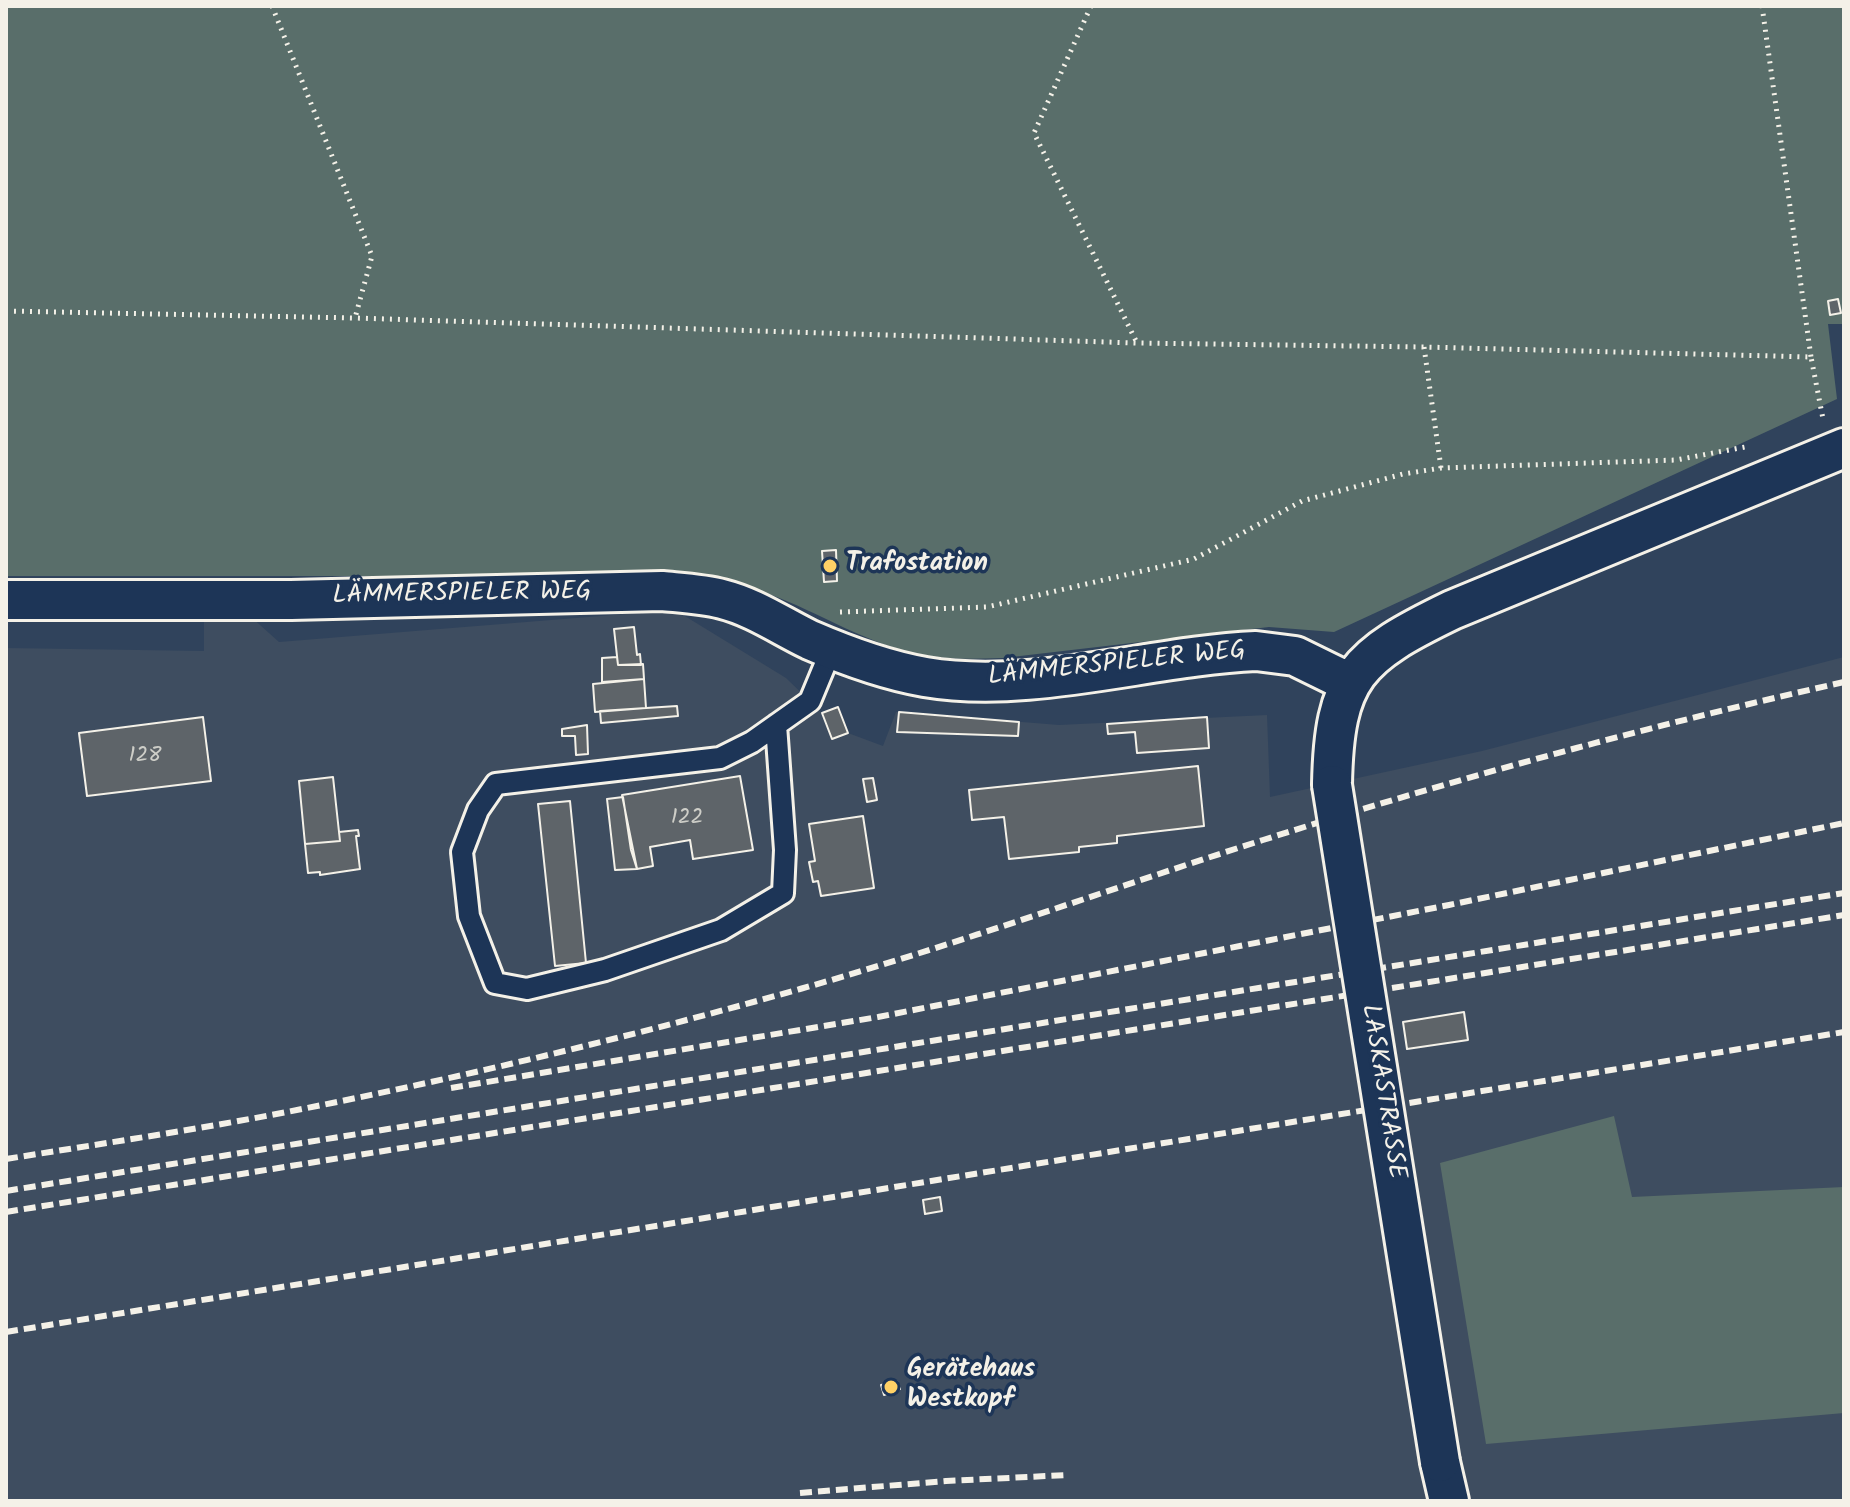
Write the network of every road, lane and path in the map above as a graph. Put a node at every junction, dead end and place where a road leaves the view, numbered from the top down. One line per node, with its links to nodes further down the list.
1 (272, 6): 5 (path)
2 (1091, 6): 6 (path)
3 (1762, 6): 8 (path)
4 (6, 311): 5 (path)
5 (355, 318): 6 (path)
6 (1137, 343): 7 (path)
7 (1424, 347): 8 (path); 12 (path)
8 (1811, 357): 10 (path)
9 (1810, 425): 10 (path)
10 (1834, 428): 15 (street)
11 (1756, 445): 12 (path)
12 (1441, 468): 14 (path)
13 (6, 600): 14 (street, LÄMMERSPIELER WEG)
14 (830, 630): 15 (street, LÄMMERSPIELER WEG); 16 (lane)
15 (1350, 683): 17 (street, LASKASTRASSE, bridge)
16 (776, 725): 16 (lane)
17 (1449, 1501)

